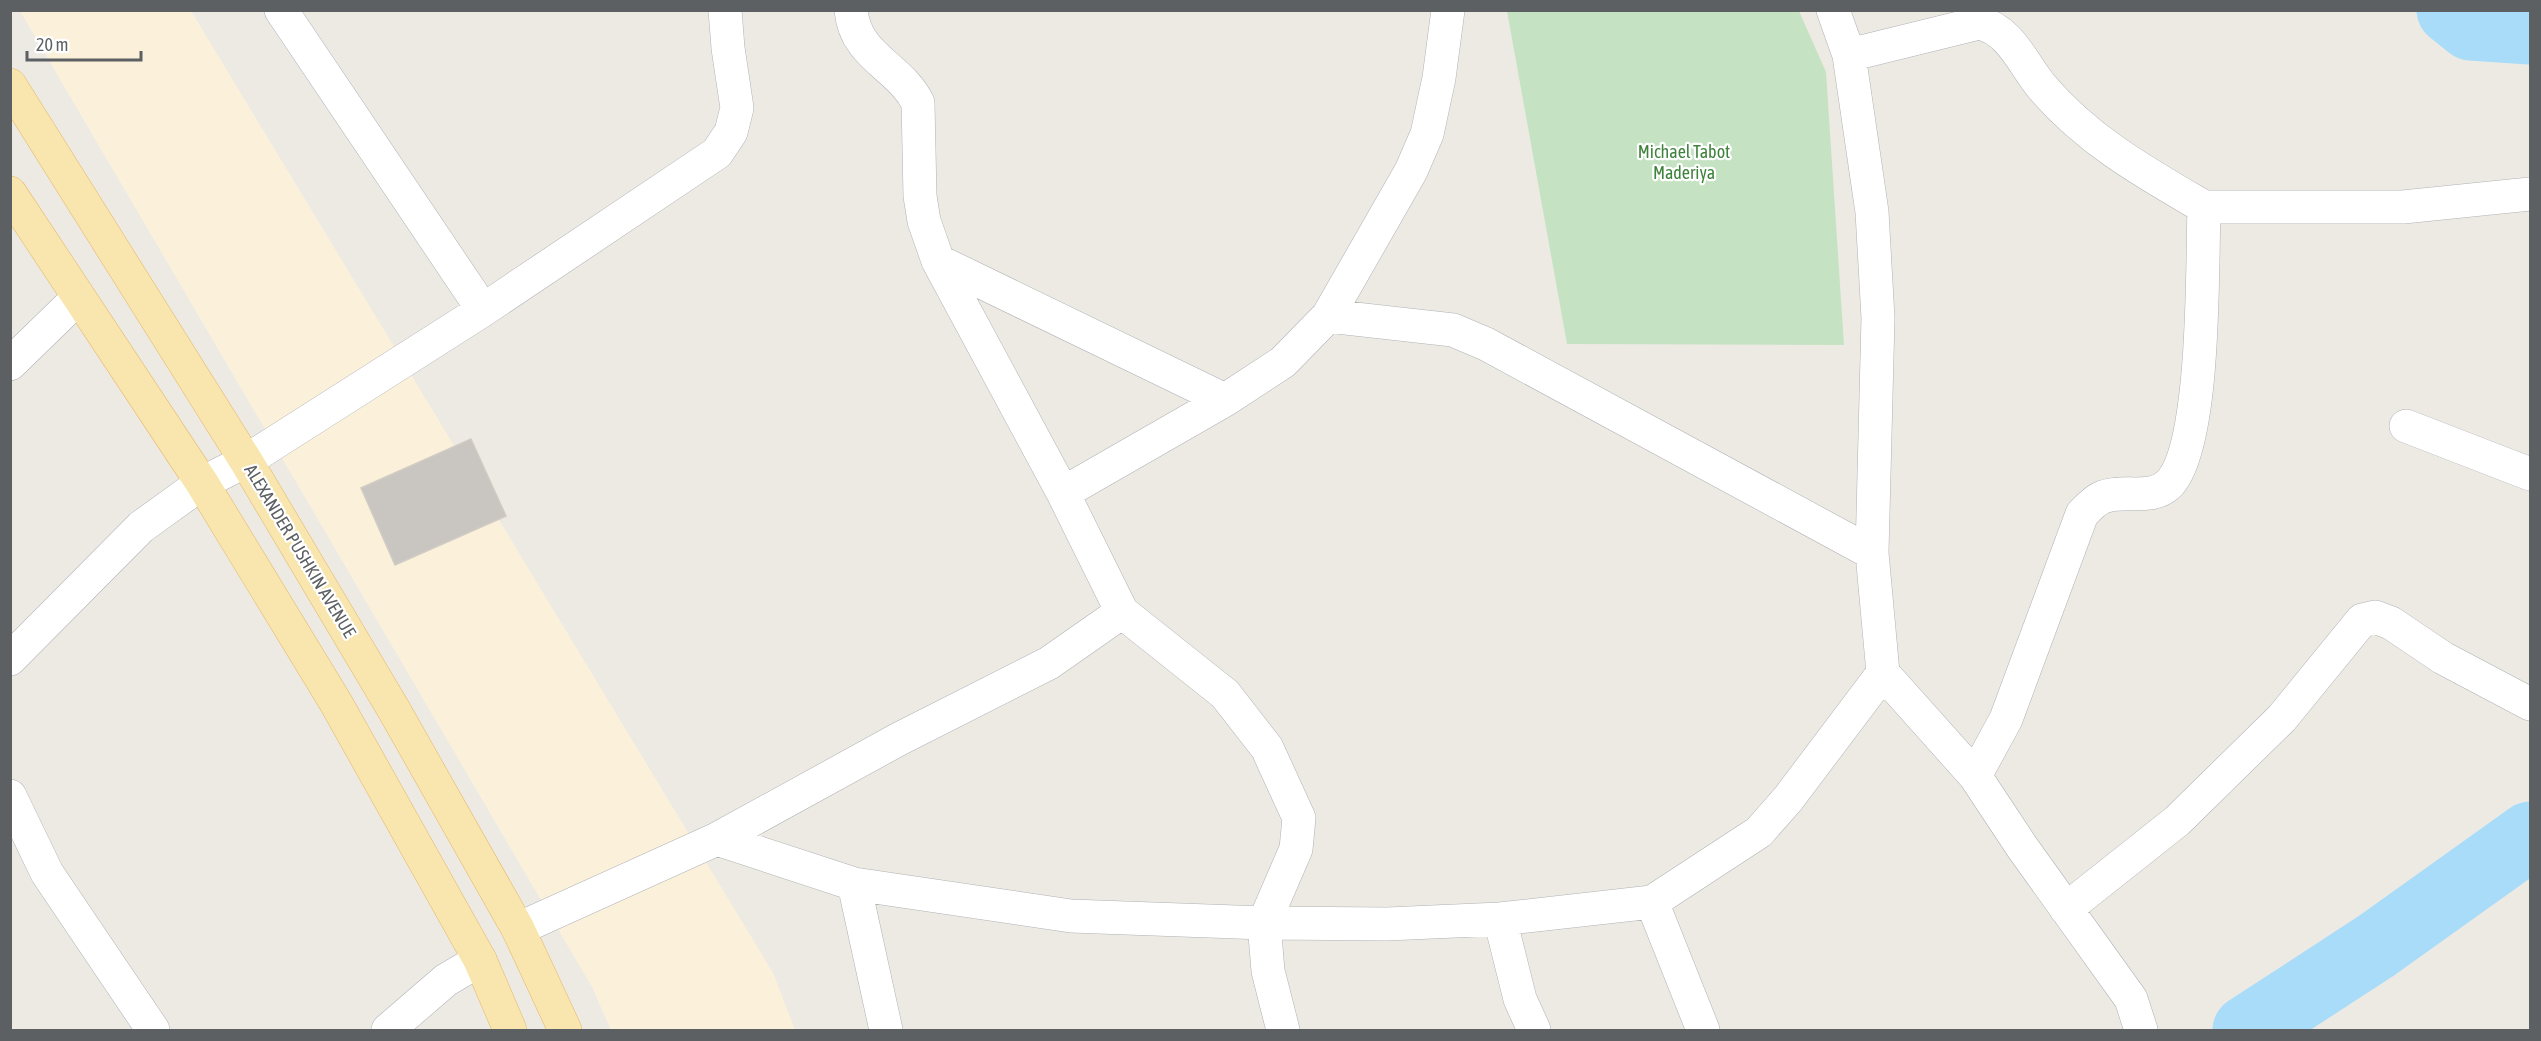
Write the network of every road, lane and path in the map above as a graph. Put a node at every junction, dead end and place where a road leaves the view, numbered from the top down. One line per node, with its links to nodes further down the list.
1 (281, 10): 13 (street)
2 (725, 10): 13 (street)
3 (851, 10): 11 (street)
4 (1448, 10): 14 (street)
5 (1833, 10): 6 (street)
6 (1849, 55): 10 (street); 22 (street)
7 (10, 85): 18 (main road, ALEXANDER PUSHKIN AVENUE)
8 (10, 192): 12 (main road)
9 (2530, 194): 10 (street)
10 (2204, 207): 27 (street)
11 (938, 261): 16 (street); 21 (street)
12 (78, 298): 15 (street); 20 (main road)
13 (483, 310): 18 (street)
14 (1328, 316): 16 (street); 22 (street)
15 (10, 364)
16 (1225, 400): 21 (street)
17 (2406, 426): 19 (street)
18 (246, 461): 20 (street); 35 (main road, ALEXANDER PUSHKIN AVENUE)
19 (2530, 474)
20 (202, 483): 24 (street); 36 (main road)
21 (1063, 493): 23 (street)
22 (1872, 554): 25 (street)
23 (1122, 612): 29 (street); 34 (street)
24 (10, 658)
25 (1883, 673): 27 (street); 31 (street)
26 (2530, 704): 32 (street)
27 (1975, 776): 32 (street)
28 (10, 796): 37 (street)
29 (717, 839): 30 (street); 35 (street)
30 (854, 884): 34 (street); 41 (street)
31 (1652, 902): 33 (street); 44 (street)
32 (2066, 909): 45 (street)
33 (1500, 919): 34 (street); 43 (street)
34 (1264, 923): 42 (street)
35 (518, 929): 40 (main road, ALEXANDER PUSHKIN AVENUE)
36 (480, 960): 38 (street); 39 (main road)
37 (153, 1030)
38 (388, 1030)
39 (510, 1030)
40 (565, 1030)
41 (886, 1030)
42 (1283, 1030)
43 (1534, 1030)
44 (1702, 1030)
45 (2141, 1030)

